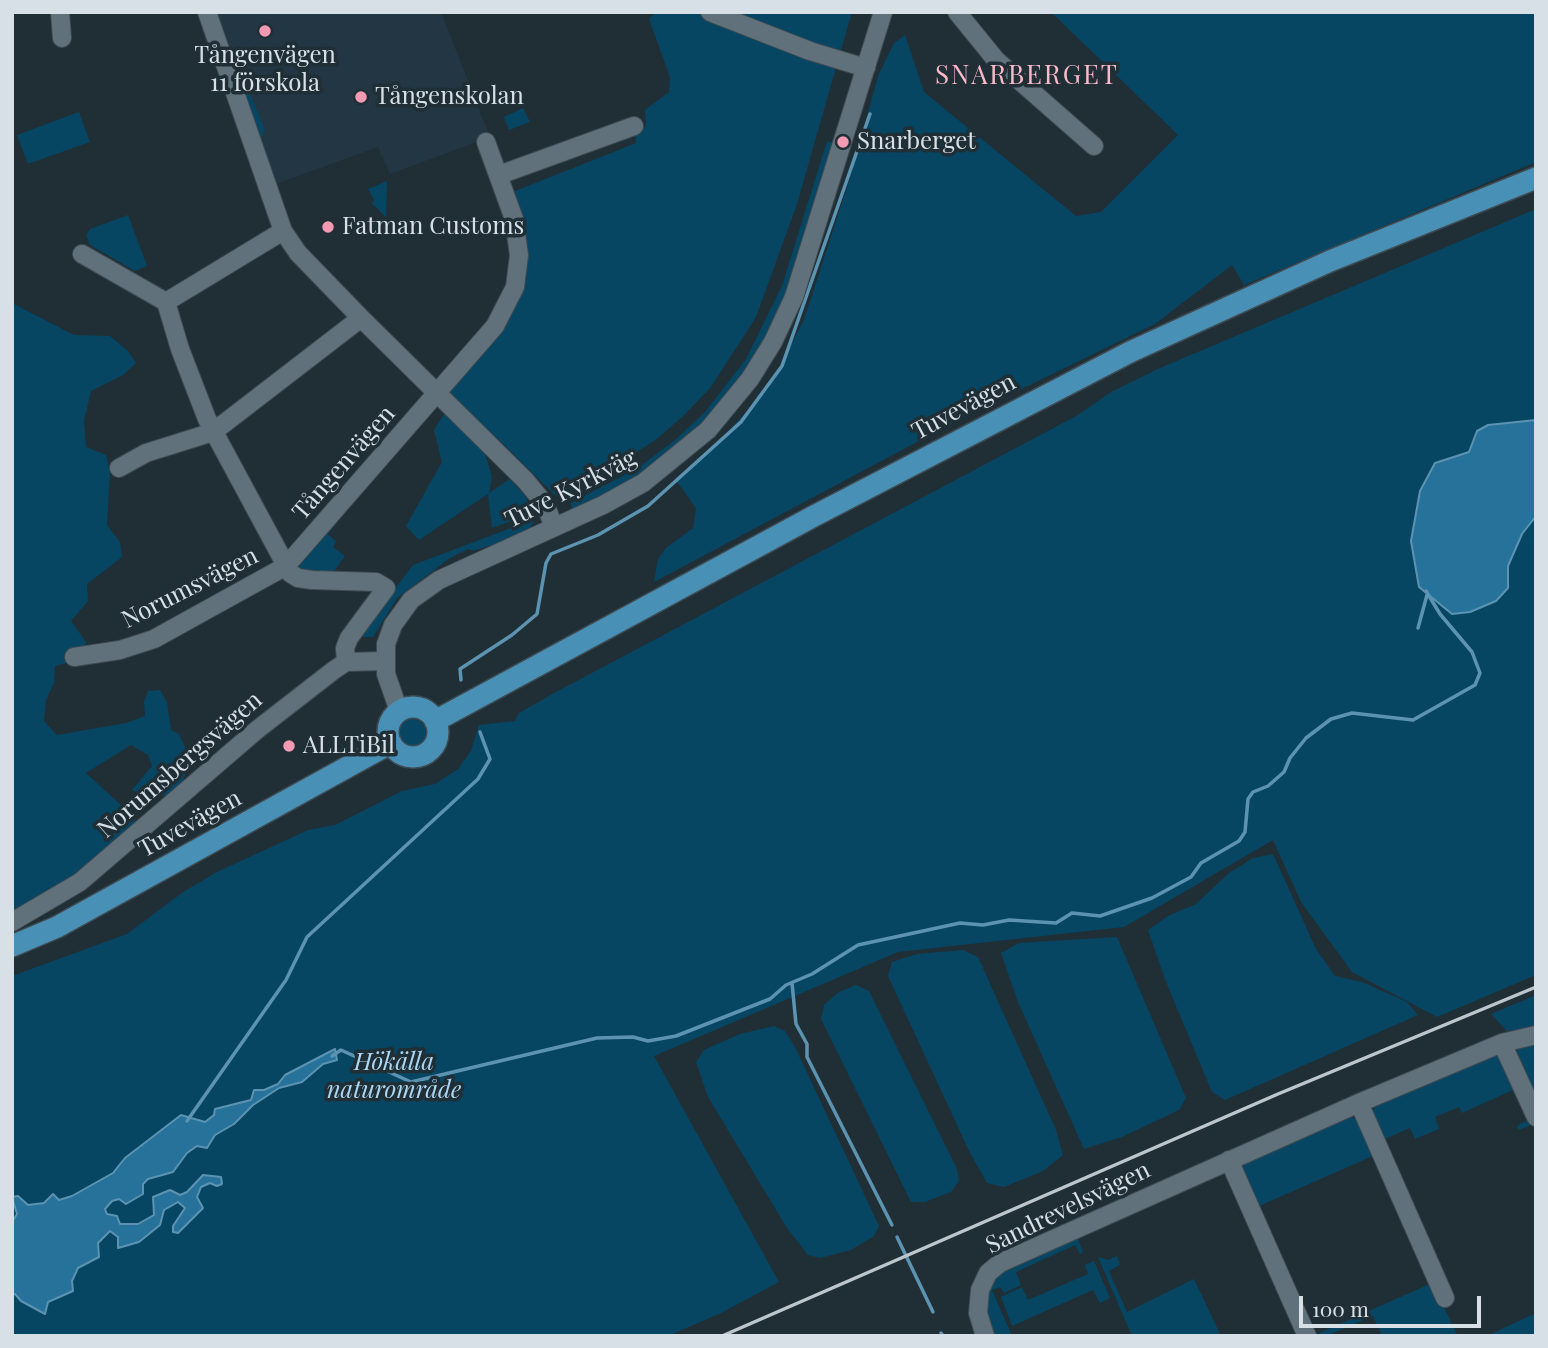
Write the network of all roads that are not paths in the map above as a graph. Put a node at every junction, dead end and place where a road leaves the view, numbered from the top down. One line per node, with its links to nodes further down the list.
1 (60, 12): 6 (street)
2 (207, 12): 13 (street)
3 (710, 12): 7 (street)
4 (883, 12): 7 (street, Tuve Kyrkväg)
5 (957, 12): 10 (street)
6 (62, 38)
7 (866, 68): 20 (street, Tuve Kyrkväg)
8 (634, 126): 11 (street)
9 (486, 142): 11 (street, Tångenvägen)
10 (1094, 146)
11 (499, 175): 17 (street, Tångenvägen)
12 (1536, 178): 26 (main road, Tuvevägen)
13 (283, 231): 15 (street); 16 (street)
14 (82, 254): 15 (street)
15 (166, 302): 18 (street, Norumsvägen)
16 (361, 318): 17 (street); 18 (street)
17 (438, 391): 20 (street); 21 (street, Tångenvägen)
18 (213, 432): 19 (street); 21 (street, Norumsvägen)
19 (119, 468)
20 (554, 527): 24 (street, Tuve Kyrkväg)
21 (286, 566): 22 (street, Norumsvägen); 23 (street, Norumsvägen)
22 (74, 657)
23 (346, 662): 24 (street); 28 (street, Norumsbergsvägen)
24 (384, 662): 25 (street)
25 (399, 711): 26 (main road); 27 (main road)
26 (435, 721): 27 (main road)
27 (391, 743): 29 (main road, Tuvevägen)
28 (12, 922)
29 (12, 946)
30 (1536, 1035): 31 (street, Sandrevelsvägen)
31 (1502, 1043): 32 (street, Sandrevelsvägen); 33 (street)
32 (1359, 1103): 34 (street, Sandrevelsvägen); 35 (street)
33 (1536, 1117)
34 (1229, 1160): 36 (street, Sandrevelsvägen); 37 (street)
35 (1445, 1298)
36 (985, 1336)
37 (1307, 1336)

